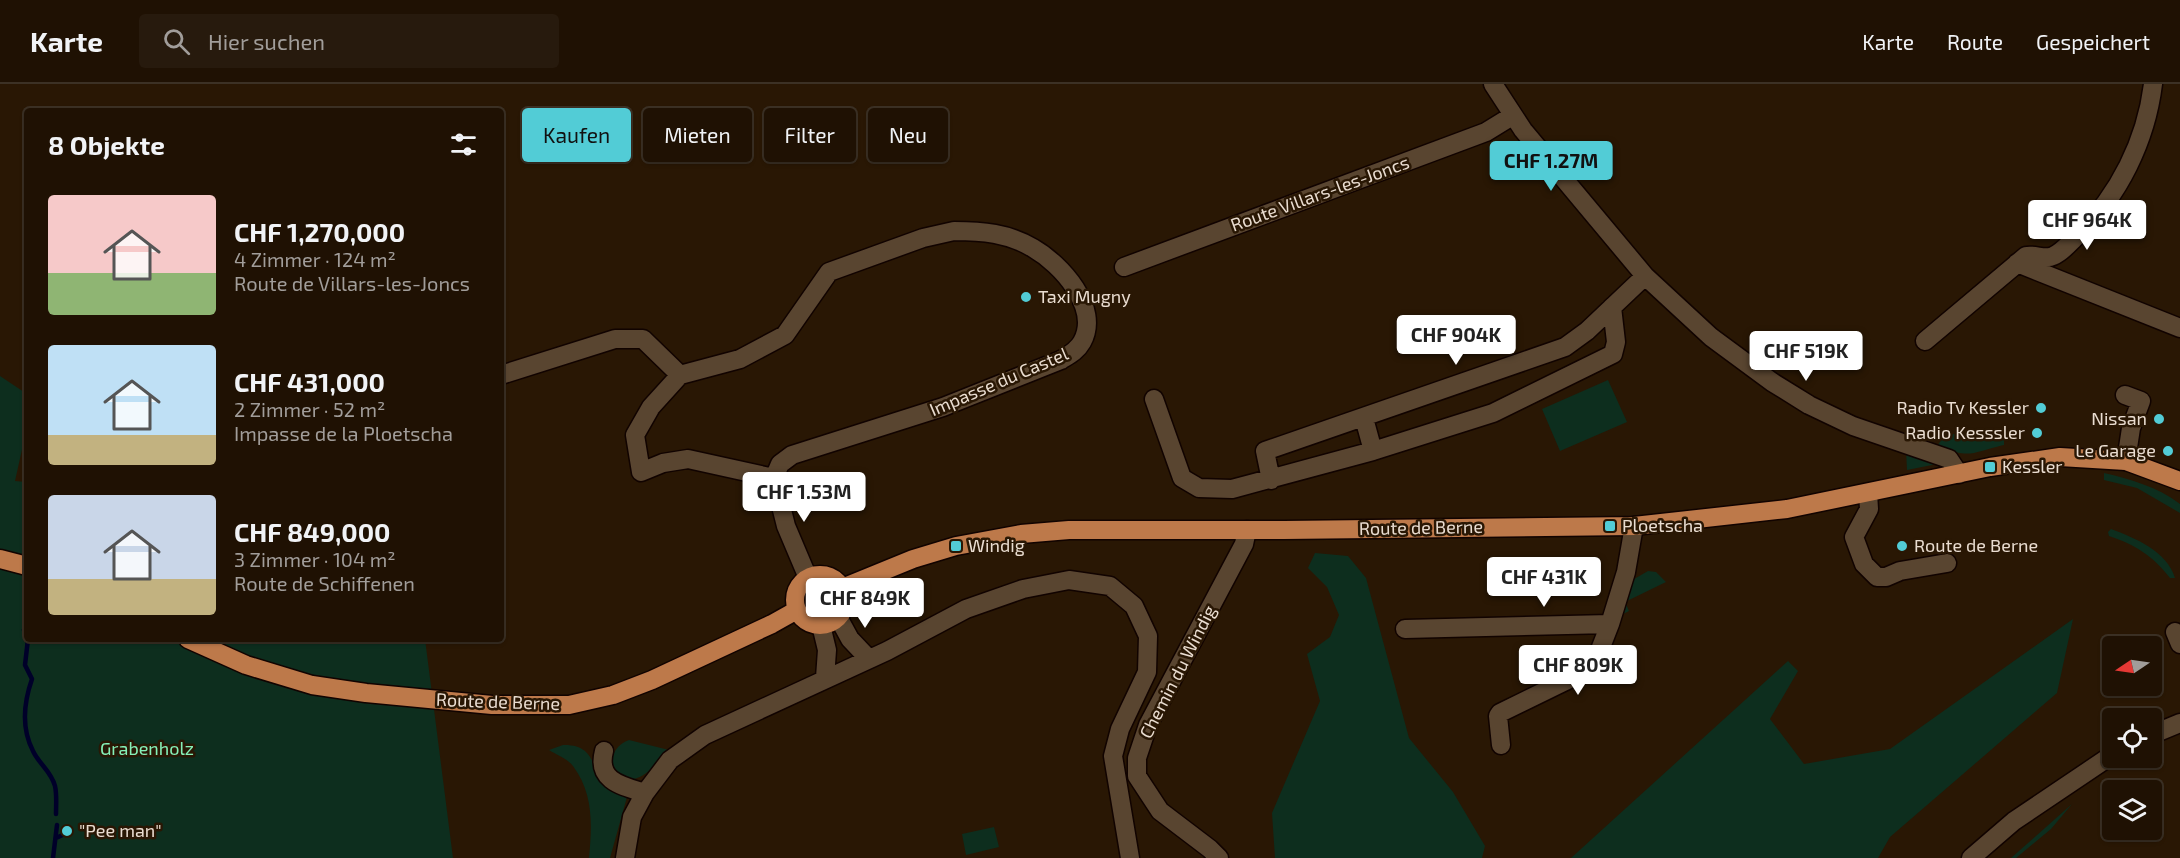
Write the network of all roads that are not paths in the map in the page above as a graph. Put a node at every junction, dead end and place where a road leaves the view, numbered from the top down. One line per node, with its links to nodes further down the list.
1 (1493, 84): 3 (street)
2 (2153, 84): 4 (street)
3 (1512, 116): 5 (street, Route Villars-les-Joncs); 6 (street)
4 (2017, 263): 8 (street); 9 (street)
5 (1124, 267)
6 (1645, 276): 7 (street); 17 (street)
7 (1612, 307): 14 (street); 15 (street)
8 (2180, 328)
9 (1925, 341)
10 (504, 374): 11 (street)
11 (680, 375): 18 (street); 18 (street, Impasse du Castel)
12 (2125, 395): 16 (street)
13 (1154, 399): 19 (street)
14 (1364, 417): 15 (street); 19 (street)
15 (1373, 451): 19 (street)
16 (2126, 461): 17 (main road, Route de Berne); 20 (main road, Route de Berne)
17 (1959, 474): 21 (main road, Route de Berne)
18 (774, 478): 27 (street)
19 (1271, 480)
20 (2180, 481)
21 (1868, 493): 22 (main road, Route de Berne); 25 (street)
22 (1634, 526): 23 (main road, Route de Berne); 31 (street)
23 (1246, 530): 28 (main road, Route de Berne); 45 (street, Chemin du Windig)
24 (0, 559): 26 (main road)
25 (1947, 563)
26 (24, 565)
27 (808, 578): 28 (main road); 29 (main road)
28 (842, 588): 30 (main road)
29 (797, 610): 32 (main road); 34 (main road, Route de Berne)
30 (838, 616): 32 (main road); 35 (street)
31 (1610, 624): 33 (street); 39 (street)
32 (820, 625): 36 (street)
33 (1405, 629)
34 (195, 642)
35 (868, 658): 36 (street); 44 (street)
36 (825, 678): 42 (street)
37 (2180, 723): 38 (street)
38 (2162, 730)
39 (1501, 745)
40 (604, 751): 42 (street)
41 (2102, 762): 46 (street)
42 (645, 793): 43 (street)
43 (625, 858)
44 (1130, 858)
45 (1218, 858)
46 (1971, 858)

